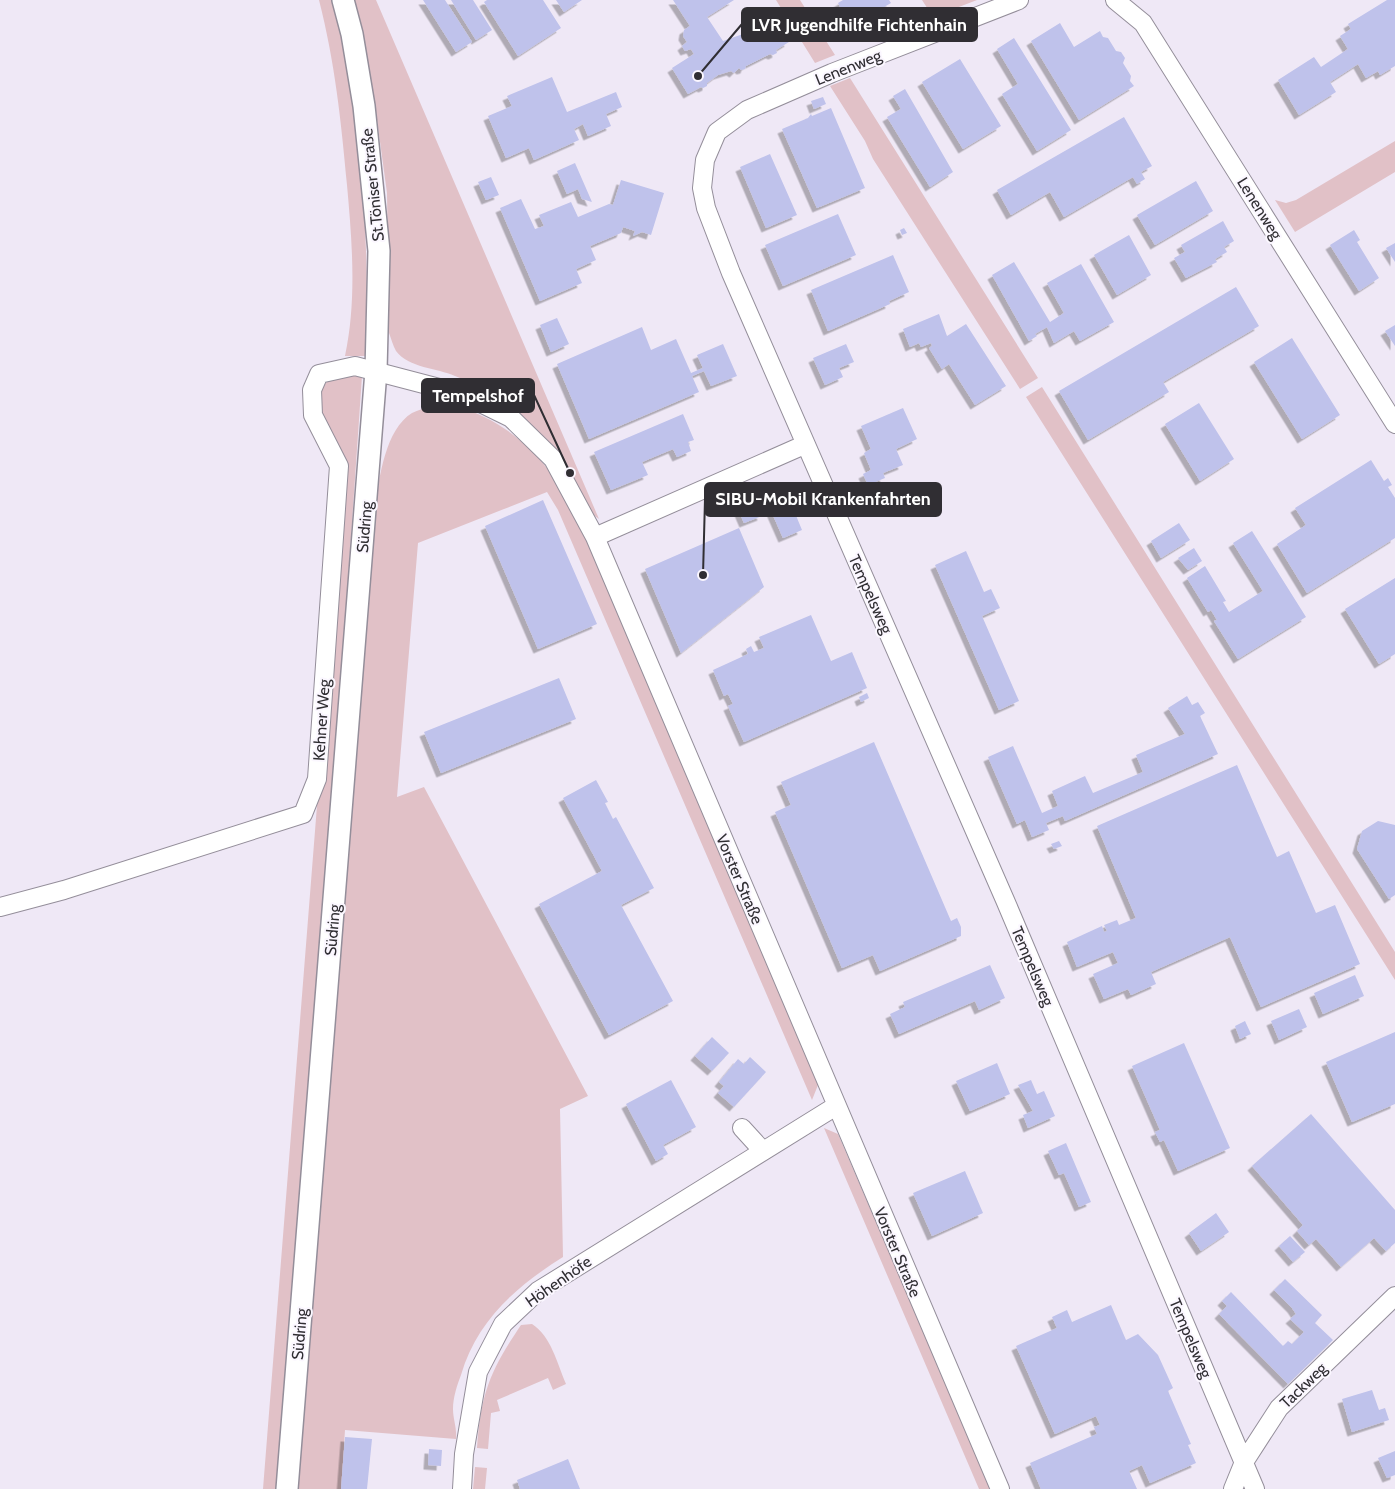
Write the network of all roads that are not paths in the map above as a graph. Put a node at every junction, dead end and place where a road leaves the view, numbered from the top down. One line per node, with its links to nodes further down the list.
1 (343, 0): 5 (main road, St.Töniser Straße)
2 (1019, 0): 4 (street, Lenenweg)
3 (1116, 0): 6 (street, Lenenweg)
4 (704, 167): 7 (street, Tempelsweg)
5 (376, 371): 8 (street, Vorster Straße); 9 (street, Kehner Weg); 15 (main road, Südring)
6 (1395, 424)
7 (804, 445): 8 (street); 14 (street, Tempelsweg)
8 (596, 537): 10 (street, Vorster Straße)
9 (0, 907)
10 (836, 1106): 12 (street, Höhenhöfe); 17 (street, Vorster Straße)
11 (742, 1128): 12 (street)
12 (762, 1150): 16 (street, Höhenhöfe)
13 (1395, 1296): 14 (street, Tackweg)
14 (1244, 1462): 18 (street, Tackweg); 19 (street, Tempelsweg)
15 (286, 1489)
16 (462, 1489)
17 (1000, 1489)
18 (1233, 1489)
19 (1255, 1489)

